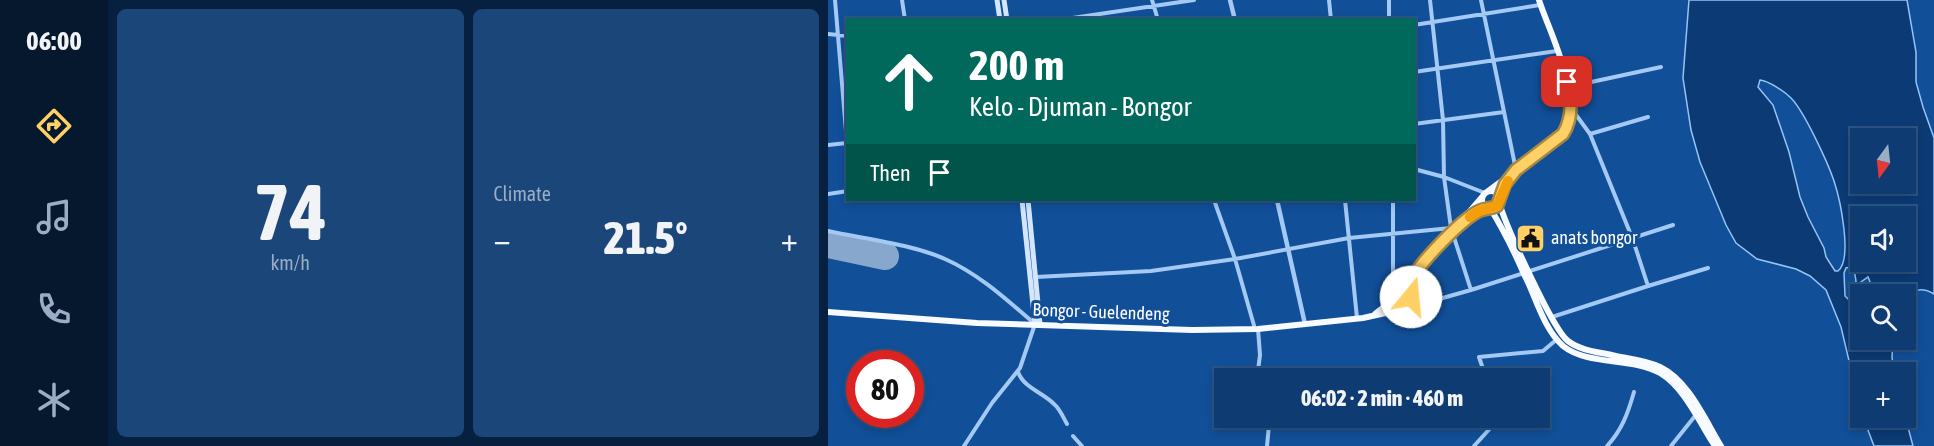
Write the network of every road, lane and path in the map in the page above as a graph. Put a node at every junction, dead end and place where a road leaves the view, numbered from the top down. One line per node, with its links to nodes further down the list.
1 (835, 0): 26 (street)
2 (902, 0): 15 (street)
3 (997, 0): 16 (main road)
4 (1004, 0): 17 (main road)
5 (1152, 0): 13 (street)
6 (1194, 0): 13 (street)
7 (1230, 0): 20 (street)
8 (1329, 0): 21 (street)
9 (1389, 0): 22 (street)
10 (1430, 0): 23 (street)
11 (1481, 0): 14 (street)
12 (1540, 3): 14 (street); 28 (highway)
13 (1153, 6): 18 (street); 19 (street)
14 (1484, 15): 23 (street); 29 (street)
15 (905, 18)
16 (1000, 18)
17 (1006, 18)
18 (1072, 18)
19 (1157, 18)
20 (1234, 18)
21 (1331, 18)
22 (1389, 18)
23 (1431, 22): 24 (street); 31 (street)
24 (1416, 25)
25 (828, 34): 26 (street)
26 (839, 35): 27 (street); 39 (street)
27 (846, 36)
28 (1557, 51): 29 (street); 33 (highway)
29 (1494, 61): 31 (street); 35 (street)
30 (1661, 67): 33 (street)
31 (1436, 69): 32 (street); 37 (street)
32 (1416, 72)
33 (1568, 87): 34 (highway)
34 (1571, 108): 40 (street); 44 (highway)
35 (1504, 112): 37 (street); 44 (street)
36 (1648, 117): 40 (street)
37 (1443, 120): 38 (street); 45 (street)
38 (1416, 124)
39 (846, 130)
40 (1590, 134): 63 (street)
41 (846, 143): 42 (street)
42 (828, 145)
43 (1416, 170): 45 (street)
44 (1516, 170): 48 (highway); 49 (highway)
45 (1444, 177): 48 (street); 59 (street)
46 (846, 191): 47 (street)
47 (828, 194)
48 (1485, 194): 49 (highway); 56 (highway); 57 (highway)
49 (1499, 200): 56 (highway); 67 (highway)
50 (1022, 201): 81 (main road)
51 (1028, 201): 69 (main road)
52 (1214, 201): 65 (street)
53 (1277, 201): 64 (street)
54 (1345, 201): 62 (street)
55 (1393, 201): 61 (street)
56 (1489, 208): 57 (highway); 67 (highway)
57 (1461, 223): 59 (highway)
58 (1673, 225): 63 (street)
59 (1451, 230): 61 (street); 68 (highway); 72 (street)
60 (828, 231): 81 (street)
61 (1393, 233): 62 (street); 73 (street)
62 (1349, 238): 64 (street); 80 (street)
63 (1633, 240): 67 (street); 70 (street)
64 (1287, 249): 65 (street); 82 (street)
65 (1235, 259): 69 (street); 83 (street)
66 (1708, 268): 70 (street)
67 (1527, 272): 72 (street); 79 (highway); 84 (highway)
68 (1415, 274): 71 (highway); 74 (highway)
69 (1036, 277): 81 (main road)
70 (1648, 286): 79 (street)
71 (1401, 290): 73 (highway); 74 (highway)
72 (1471, 291): 74 (street)
73 (1393, 293): 75 (highway)
74 (1411, 300): 76 (highway)
75 (1391, 301): 76 (highway); 78 (highway)
76 (1399, 310): 78 (highway, Bongor - Guelendeng)
77 (828, 312): 81 (highway, Bongor - Guelendeng)
78 (1373, 316): 80 (highway, Bongor - Guelendeng)
79 (1551, 318): 101 (highway)
80 (1357, 319): 82 (highway, Bongor - Guelendeng)
81 (1037, 324): 83 (highway, Bongor - Guelendeng); 87 (street)
82 (1305, 324): 83 (highway, Bongor - Guelendeng)
83 (1256, 329): 85 (street)
84 (1557, 339): 86 (street); 89 (highway)
85 (1258, 368)
86 (1483, 368)
87 (1018, 372): 90 (street); 94 (street)
88 (1634, 392): 98 (street)
89 (1695, 416): 99 (street); 100 (highway)
90 (1067, 424)
91 (1269, 428): 96 (street)
92 (1490, 428): 97 (street)
93 (1073, 436): 95 (street)
94 (964, 446)
95 (1082, 446)
96 (1267, 446)
97 (1474, 446)
98 (1607, 446)
99 (1671, 446)
100 (1715, 446)
101 (1720, 446)

